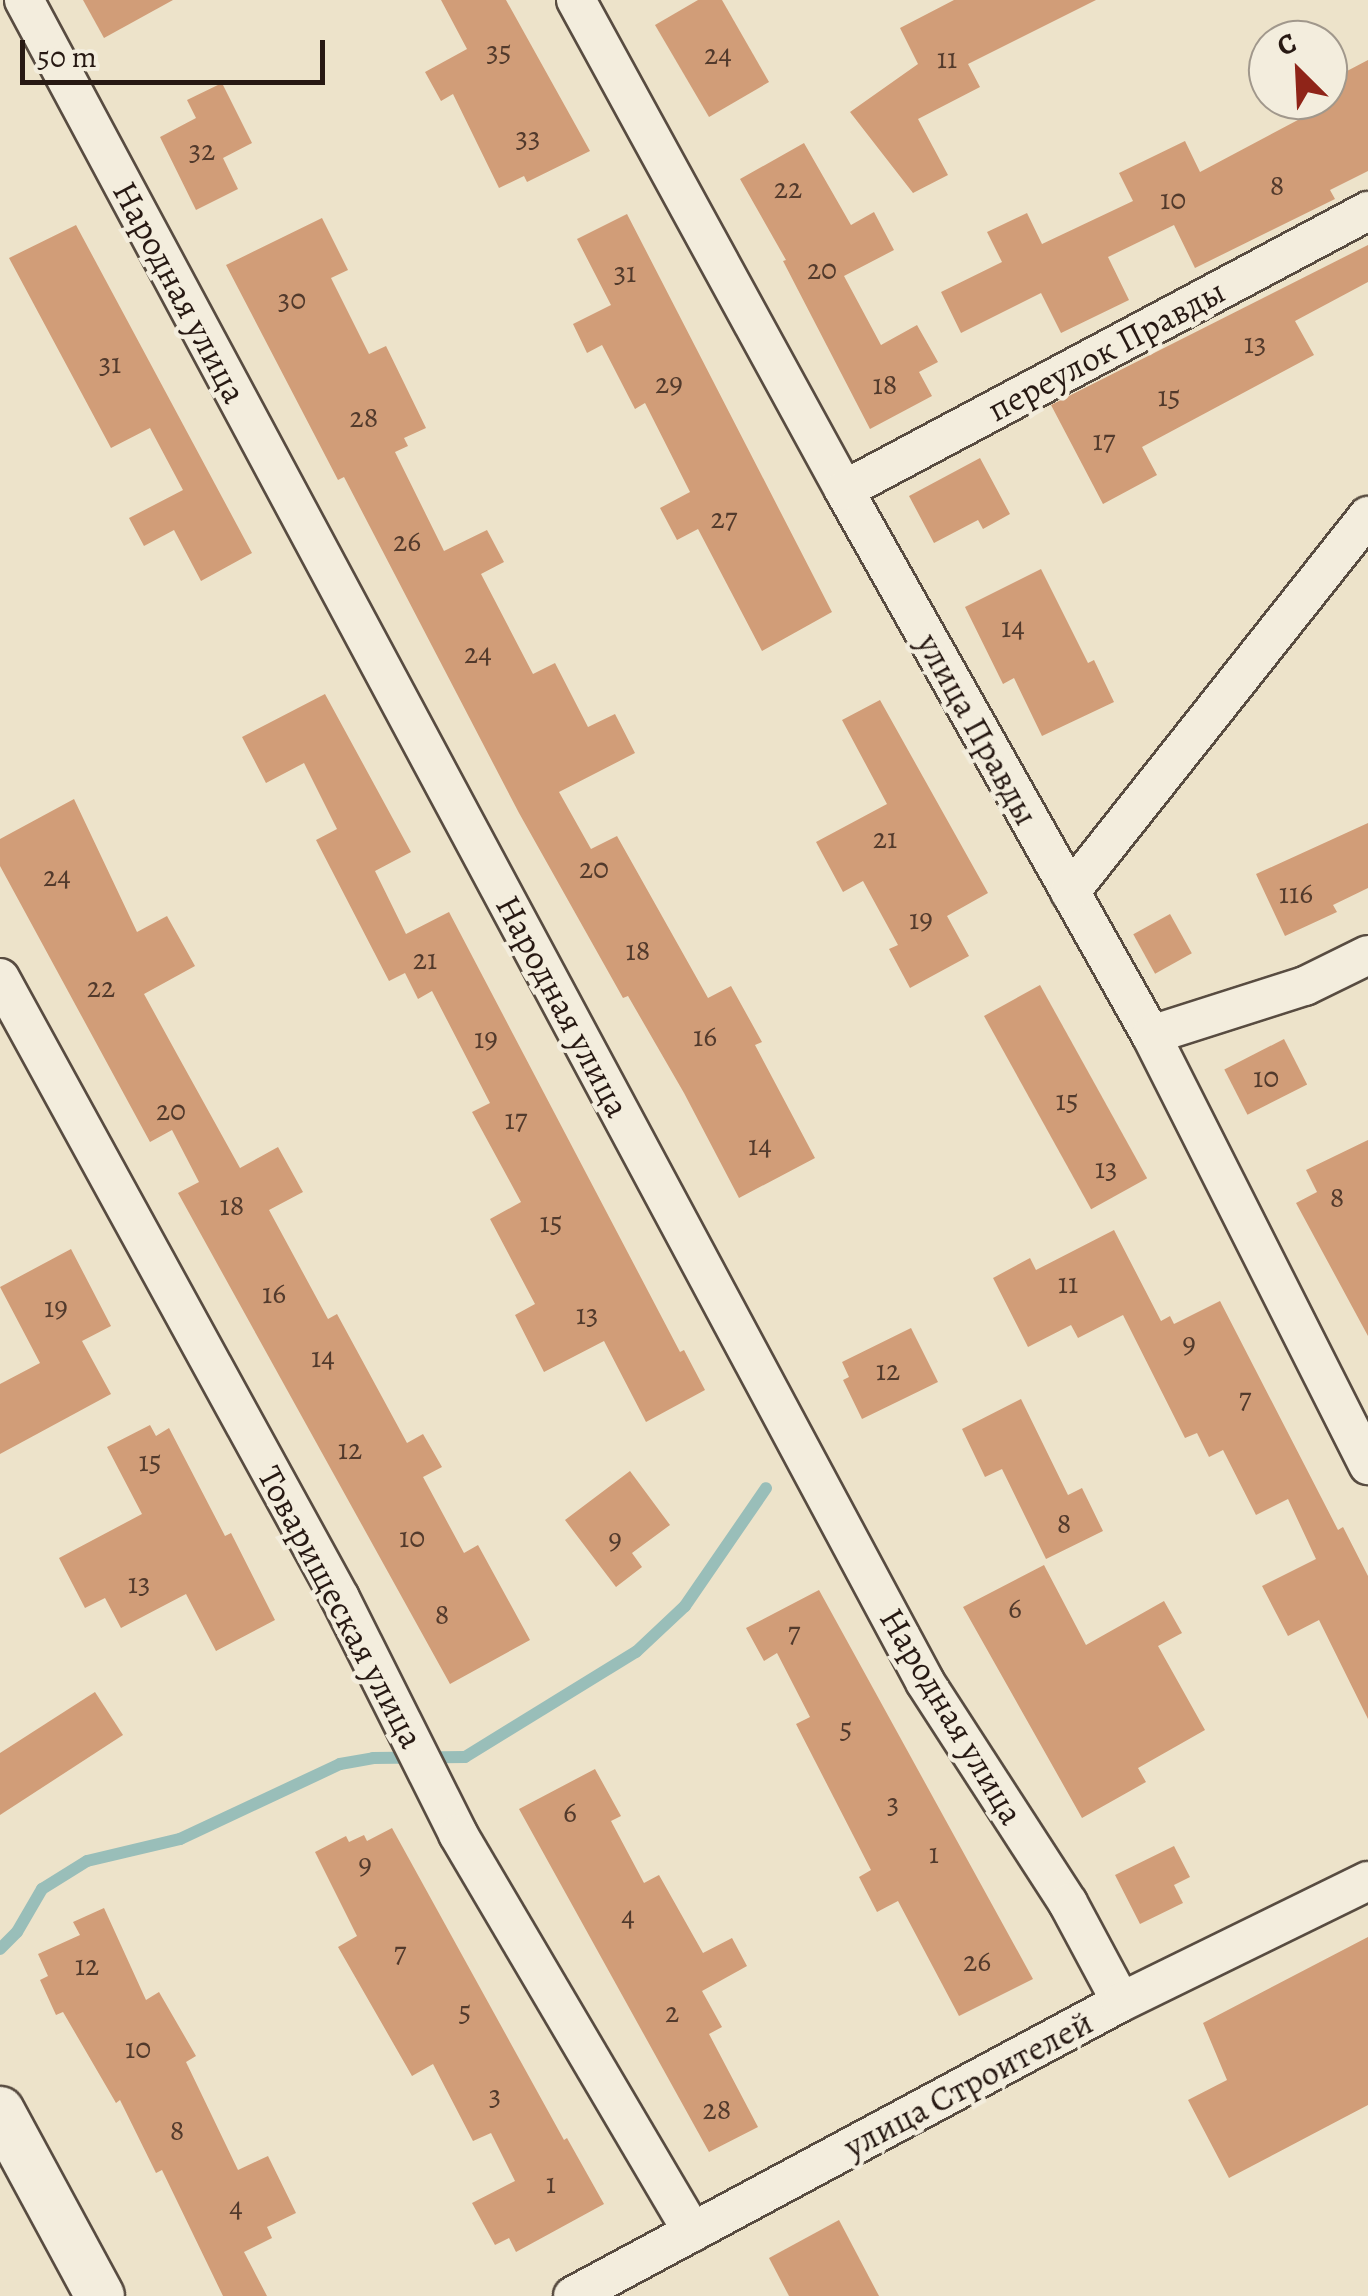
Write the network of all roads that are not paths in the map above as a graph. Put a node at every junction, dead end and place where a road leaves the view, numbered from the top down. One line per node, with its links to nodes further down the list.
1 (24, 0): 12 (street, Народная улица)
2 (576, 0): 4 (street, улица Правды)
3 (1368, 211): 4 (street, переулок Правды)
4 (844, 490): 6 (street, улица Правды)
5 (1368, 516): 6 (street)
6 (1070, 892): 9 (street, улица Правды)
7 (1368, 955): 9 (street)
8 (0, 978): 14 (street, Товарищеская улица)
9 (1151, 1035): 10 (street, улица Правды)
10 (1368, 1466)
11 (1368, 1882): 12 (street, улица Строителей)
12 (1121, 2002): 14 (street, улица Строителей)
13 (0, 2111): 15 (street)
14 (692, 2232): 16 (street, улица Строителей)
15 (100, 2296)
16 (572, 2296)

